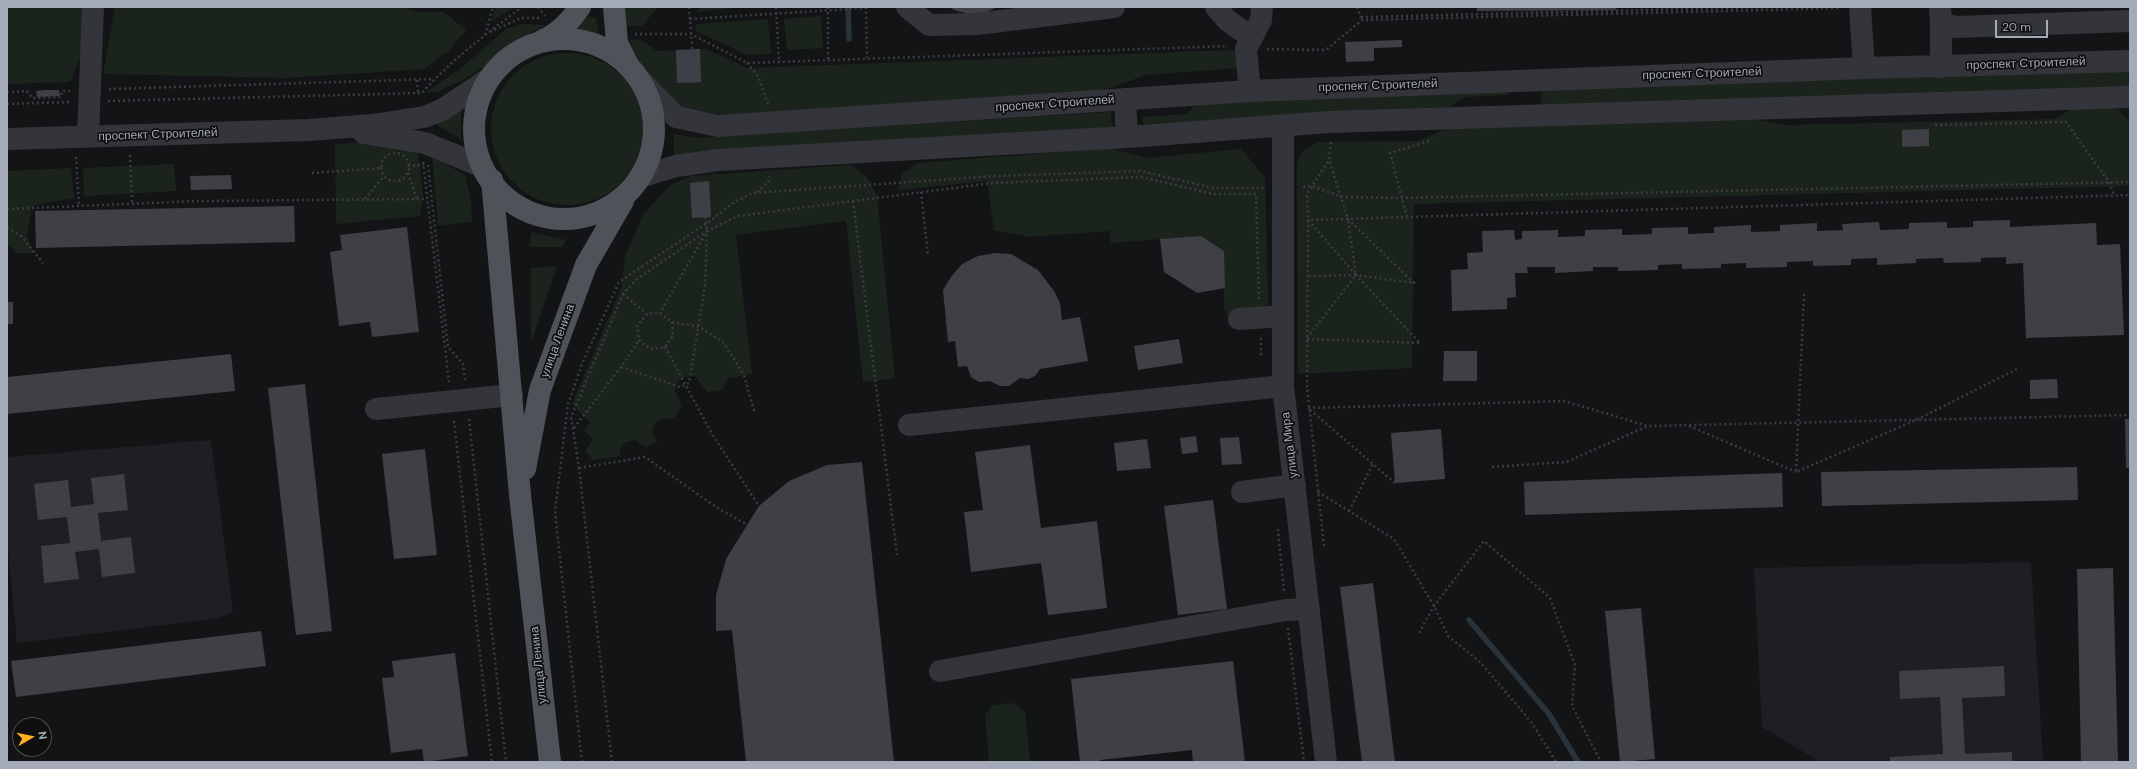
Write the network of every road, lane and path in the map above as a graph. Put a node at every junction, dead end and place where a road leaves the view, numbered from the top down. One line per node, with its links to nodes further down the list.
1 (93, 7): 45 (street)
2 (493, 7): 26 (path)
3 (522, 7): 26 (path)
4 (538, 7): 26 (path)
5 (580, 7): 27 (main road, улица Ленина)
6 (614, 7): 33 (main road)
7 (689, 7): 18 (path)
8 (693, 7): 18 (path)
9 (776, 7): 19 (path)
10 (907, 7): 11 (street)
11 (1114, 7)
12 (1216, 7): 28 (street)
13 (1262, 7): 28 (street)
14 (1357, 7): 22 (path)
15 (1767, 7): 22 (path)
16 (1860, 7): 22 (path); 35 (street)
17 (828, 8): 19 (path); 29 (path); 30 (path)
18 (689, 11): 21 (path)
19 (776, 13): 21 (path); 32 (path)
20 (1941, 15): 23 (street); 34 (street)
21 (690, 19): 25 (path)
22 (1362, 19): 28 (path)
23 (2130, 21)
24 (628, 34): 25 (path)
25 (691, 34): 32 (path); 41 (path)
26 (485, 35): 36 (path)
27 (536, 42): 33 (main road); 38 (main road, улица Ленина)
28 (1249, 43): 29 (path); 42 (street)
29 (867, 58): 30 (path)
30 (828, 60): 32 (path)
31 (2130, 61): 34 (street, проспект Строителей)
32 (779, 62)
33 (627, 63): 40 (main road)
34 (1941, 67): 35 (street, проспект Строителей)
35 (1864, 68): 39 (street, проспект Строителей)
36 (435, 79): 37 (path); 44 (path)
37 (417, 80): 44 (path); 45 (path)
38 (488, 80): 52 (street, проспект Строителей); 68 (main road, улица Ленина)
39 (1526, 81): 42 (street, проспект Строителей); 49 (street)
40 (643, 83): 47 (street, проспект Строителей); 70 (main road)
41 (695, 83)
42 (1250, 91): 47 (street, проспект Строителей)
43 (7, 92): 45 (path)
44 (418, 93): 45 (path)
45 (89, 96): 48 (path); 53 (street)
46 (2130, 97): 49 (street)
47 (1125, 99): 54 (street)
48 (7, 104)
49 (1526, 116): 51 (street)
50 (1934, 125): 72 (path)
51 (1283, 126): 54 (street); 75 (street, улица Мира)
52 (309, 130): 53 (street, проспект Строителей); 68 (street, проспект Строителей)
53 (88, 137): 55 (street, проспект Строителей)
54 (1127, 137): 70 (street)
55 (7, 139)
56 (1436, 139): 82 (path)
57 (1331, 142): 62 (path)
58 (130, 155): 87 (path)
59 (76, 157): 88 (path)
60 (423, 158): 63 (path)
61 (427, 158): 116 (path)
62 (1329, 160): 74 (path); 80 (path)
63 (424, 165): 64 (path); 85 (path)
64 (408, 166): 65 (path); 66 (path)
65 (381, 168): 67 (path); 69 (path)
66 (407, 172): 69 (path); 84 (path)
67 (312, 173)
68 (486, 173): 81 (main road); 115 (main road, улица Ленина)
69 (384, 176): 83 (path)
70 (643, 176): 81 (main road)
71 (701, 182): 93 (path)
72 (2109, 182): 73 (path); 79 (path); 82 (path)
73 (2130, 182)
74 (1312, 186): 75 (path); 80 (path); 92 (path)
75 (1283, 188): 93 (path); 104 (street, улица Мира)
76 (922, 192): 77 (path); 86 (path); 96 (path)
77 (1256, 194)
78 (2130, 194): 79 (path)
79 (2114, 195): 90 (path)
80 (1342, 197): 82 (path); 91 (path)
81 (625, 198): 135 (main road, улица Ленина)
82 (1401, 198): 90 (path)
83 (365, 199): 84 (path); 87 (path)
84 (417, 199): 85 (path)
85 (427, 199): 116 (path)
86 (853, 201): 95 (path); 140 (path)
87 (132, 203): 88 (path)
88 (79, 206): 89 (path)
89 (7, 209)
90 (1406, 217): 91 (path)
91 (1348, 219): 92 (path); 98 (path); 98 (path)
92 (1308, 220): 98 (path); 99 (path)
93 (706, 224): 95 (path); 148 (path)
94 (7, 228): 97 (path)
95 (707, 231): 100 (path); 102 (path); 107 (path)
96 (928, 256)
97 (43, 263)
98 (1356, 275): 99 (path); 108 (path); 108 (path)
99 (1308, 276): 108 (path)
100 (623, 294): 103 (path); 126 (path)
101 (1804, 294): 122 (path)
102 (660, 313): 103 (path); 106 (path)
103 (646, 314): 109 (path)
104 (1283, 316): 105 (street); 114 (street, улица Мира)
105 (1239, 320)
106 (672, 322): 107 (path); 110 (path)
107 (699, 327): 113 (path); 119 (path)
108 (1307, 339): 117 (path)
109 (639, 340): 110 (path); 111 (path)
110 (665, 347): 113 (path)
111 (621, 368): 113 (path); 126 (path)
112 (2019, 368): 121 (path)
113 (684, 385): 136 (path)
114 (1283, 386): 123 (street); 132 (street, улица Мира)
115 (512, 395): 116 (street); 135 (main road, улица Ленина)
116 (459, 401): 118 (street); 145 (path); 146 (path)
117 (1308, 408): 125 (path); 127 (path); 134 (path)
118 (376, 409)
119 (755, 414)
120 (2130, 415): 121 (path)
121 (1916, 420): 122 (path); 130 (path)
122 (1798, 423): 124 (path); 130 (path)
123 (909, 425)
124 (1687, 425): 125 (path); 130 (path)
125 (1648, 426): 128 (path)
126 (574, 428): 129 (path)
127 (1373, 464): 131 (path); 137 (path)
128 (1492, 467)
129 (579, 468): 138 (path); 149 (path)
130 (1796, 472)
131 (1395, 483)
132 (1295, 485): 133 (street); 142 (street, улица Мира)
133 (1242, 492)
134 (1318, 492): 137 (path); 139 (path)
135 (520, 496): 147 (main road, улица Ленина)
136 (759, 506)
137 (1349, 511): 141 (path)
138 (746, 524)
139 (1324, 546)
140 (897, 555)
141 (1434, 606): 143 (path); 151 (path); 152 (path)
142 (1309, 609): 144 (street); 150 (street, улица Мира)
143 (1419, 633)
144 (940, 671)
145 (492, 762)
146 (506, 762)
147 (550, 762)
148 (582, 762)
149 (612, 762)
150 (1326, 762)
151 (1556, 762)
152 (1602, 762)

